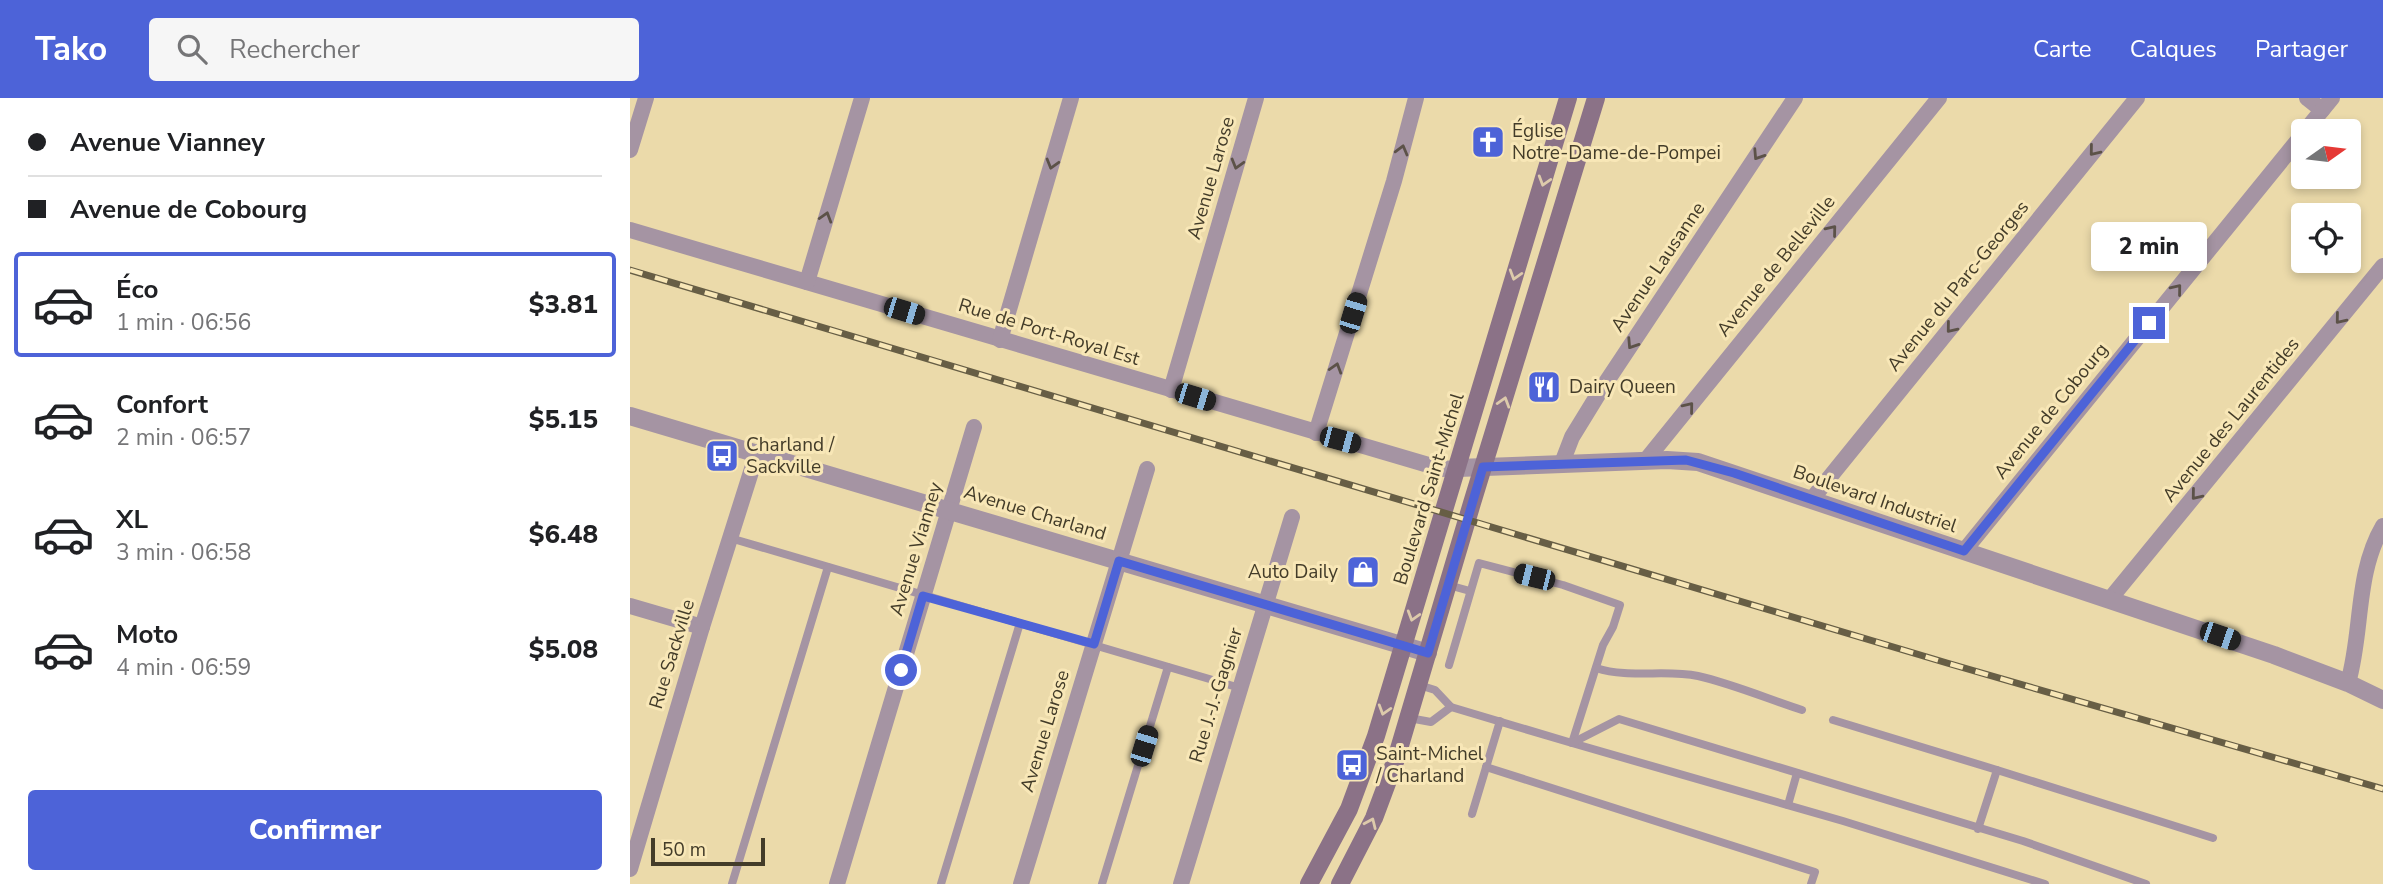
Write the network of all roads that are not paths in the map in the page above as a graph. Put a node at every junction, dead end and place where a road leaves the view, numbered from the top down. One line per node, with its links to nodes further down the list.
1 (646, 98): 15 (street)
2 (862, 98): 18 (street, one-way to 2)
3 (1071, 98): 19 (street, one-way to 19)
4 (1256, 98): 20 (street, Avenue Larose, one-way to 20)
5 (1416, 98): 23 (street, one-way to 5)
6 (1568, 98): 28 (main road, Boulevard Saint-Michel, one-way to 28)
7 (1596, 98): 27 (main road, one-way to 7)
8 (1796, 98): 26 (street, Avenue Lausanne, one-way to 26)
9 (1939, 98): 25 (street, Avenue de Belleville, one-way to 9)
10 (2137, 98): 30 (street, Avenue du Parc-Georges, one-way to 30)
11 (2307, 98): 12 (street)
12 (2327, 104): 13 (street, Avenue de Cobourg)
13 (2315, 119)
14 (2291, 148): 35 (street, Avenue de Cobourg, one-way to 14)
15 (630, 150)
16 (630, 230): 18 (street, Rue de Port-Royal Est)
17 (2383, 266): 41 (street, Avenue des Laurentides, one-way to 41)
18 (807, 282): 19 (street, Rue de Port-Royal Est)
19 (1000, 340): 20 (street, Rue de Port-Royal Est)
20 (1171, 390): 23 (street, Rue de Port-Royal Est)
21 (630, 416): 24 (street, Avenue Charland)
22 (974, 427): 31 (street, Avenue Vianney)
23 (1315, 433): 28 (street, Rue de Port-Royal Est)
24 (757, 453): 31 (street, Avenue Charland); 34 (street, Rue Sackville)
25 (1646, 460): 26 (street, Boulevard Industriel); 30 (street, Boulevard Industriel)
26 (1562, 463): 27 (street, Boulevard Industriel)
27 (1483, 467): 28 (street, Boulevard Industriel); 38 (main road)
28 (1458, 468): 47 (main road, Boulevard Saint-Michel, one-way to 47)
29 (1147, 469): 36 (street, Avenue Larose)
30 (1812, 499): 35 (street, Boulevard Industriel)
31 (949, 509): 36 (street, Avenue Charland); 40 (street, Avenue Vianney)
32 (1292, 517): 42 (street, Rue J.-J.-Gagnier)
33 (2383, 526): 52 (street)
34 (730, 538): 37 (lane); 45 (street, Rue Sackville)
35 (1964, 551): 41 (street, Boulevard Industriel)
36 (1119, 561): 42 (street, Avenue Charland); 46 (street, Avenue Larose)
37 (828, 567): 40 (lane); 70 (lane)
38 (1448, 584): 39 (lane); 48 (main road)
39 (1470, 591): 49 (lane); 51 (lane)
40 (923, 596): 44 (lane); 71 (street, Avenue Vianney)
41 (2110, 599): 52 (street, Boulevard Industriel)
42 (1265, 604): 47 (street, Avenue Charland); 54 (street, Rue J.-J.-Gagnier)
43 (630, 606): 45 (street)
44 (1020, 622): 46 (lane); 72 (lane)
45 (702, 627): 69 (street, Rue Sackville)
46 (1094, 644): 50 (lane); 73 (street, Avenue Larose)
47 (1404, 645): 48 (street, Avenue Charland); 76 (main road, Boulevard Saint-Michel, one-way to 76)
48 (1428, 653): 53 (main road)
49 (1449, 665)
50 (1168, 667): 54 (lane); 74 (lane)
51 (1596, 668): 57 (lane); 61 (lane)
52 (2348, 683): 55 (street, Boulevard Industriel)
53 (1419, 685): 56 (lane); 58 (main road)
54 (1240, 688): 75 (street, Rue J.-J.-Gagnier)
55 (2383, 700)
56 (1451, 707): 58 (lane); 60 (lane)
57 (1802, 710)
58 (1409, 718): 77 (main road, one-way to 58)
59 (1833, 720): 63 (lane)
60 (1500, 721): 61 (lane); 62 (lane)
61 (1572, 743): 64 (lane); 65 (lane)
62 (1486, 767): 66 (lane); 78 (lane)
63 (1997, 770): 67 (lane); 68 (lane)
64 (1797, 773): 65 (lane); 67 (lane)
65 (1788, 805): 79 (lane)
66 (1472, 814)
67 (1978, 829): 80 (lane)
68 (2213, 838)
69 (630, 869)
70 (732, 884)
71 (837, 884)
72 (941, 884)
73 (1021, 884)
74 (1102, 884)
75 (1181, 884)
76 (1309, 884)
77 (1340, 884)
78 (1811, 884)
79 (2045, 884)
80 (2146, 884)

